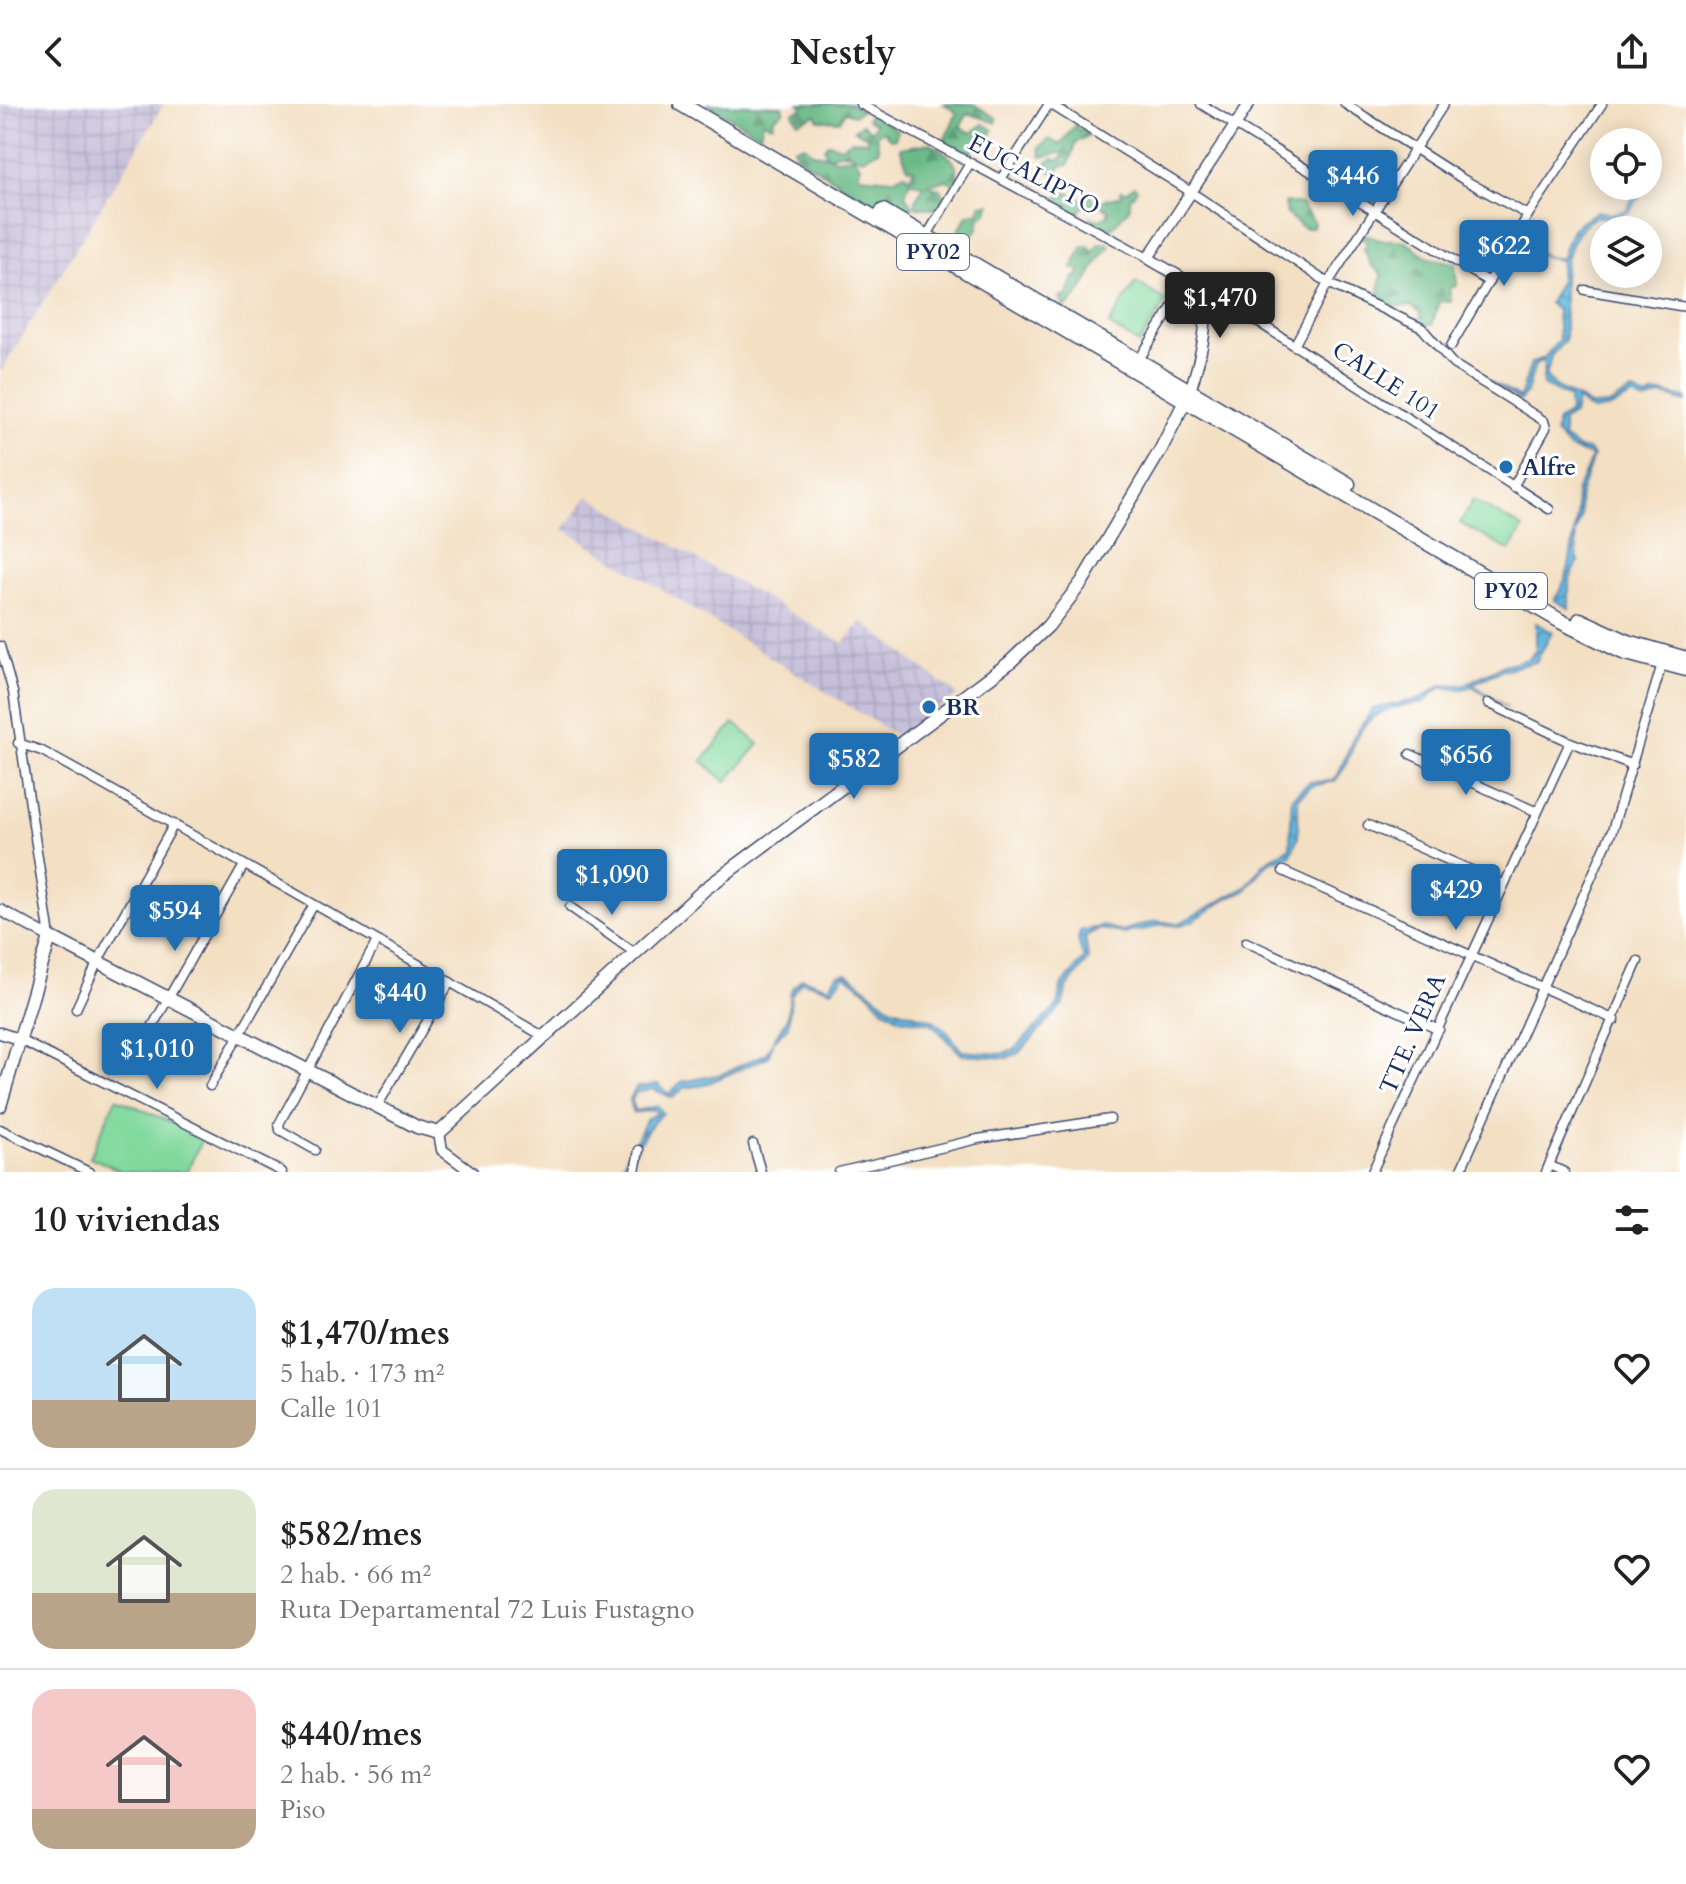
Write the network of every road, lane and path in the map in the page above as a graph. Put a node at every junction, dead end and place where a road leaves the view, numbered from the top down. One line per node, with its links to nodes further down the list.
1 (681, 104): 27 (highway, PY02)
2 (700, 104): 17 (highway, PY02)
3 (860, 104): 12 (street, EUCALIPTO)
4 (1050, 104): 13 (street); 14 (street)
5 (1201, 104): 10 (street)
6 (1249, 104): 10 (street)
7 (1345, 104): 11 (street)
8 (1444, 104): 11 (street)
9 (1602, 104): 16 (street)
10 (1235, 126): 14 (street); 15 (street)
11 (1415, 149): 15 (street); 16 (street)
12 (970, 163): 13 (street, EUCALIPTO); 17 (street)
13 (1001, 179): 18 (street, EUCALIPTO)
14 (1191, 192): 18 (street); 20 (street)
15 (1373, 212): 19 (street); 20 (street)
16 (1528, 215): 19 (street)
17 (926, 237): 26 (highway, PY02)
18 (1148, 258): 21 (street)
19 (1489, 282): 25 (street)
20 (1328, 283): 24 (street); 28 (street)
21 (1198, 290): 24 (street, CALLE 101); 26 (street); 27 (street)
22 (1585, 290): 23 (street)
23 (1686, 307)
24 (1294, 346): 28 (street, CALLE 101)
25 (1451, 346)
26 (1138, 361): 27 (highway, PY02)
27 (1188, 396): 31 (highway, PY02); 32 (highway, PY02); 51 (main road)
28 (1513, 487): 29 (street, CALLE 101)
29 (1549, 509)
30 (0, 646): 36 (street)
31 (1686, 659)
32 (1662, 664): 33 (highway, PY02); 38 (street)
33 (1686, 669)
34 (1488, 703): 35 (street)
35 (1570, 742): 38 (street); 39 (street, TTE. VERA)
36 (18, 743): 40 (street); 48 (street)
37 (1410, 754): 39 (street)
38 (1633, 765): 56 (street)
39 (1535, 811): 44 (street, TTE. VERA)
40 (174, 824): 42 (street); 53 (street)
41 (1368, 825): 44 (street)
42 (243, 867): 45 (street); 57 (street)
43 (1283, 871): 52 (street)
44 (1503, 884): 52 (street, TTE. VERA)
45 (313, 906): 49 (street); 62 (street)
46 (570, 907): 51 (street)
47 (0, 910): 48 (street)
48 (50, 937): 53 (main road); 64 (main road)
49 (377, 941): 55 (street); 66 (street)
50 (1246, 942): 60 (street)
51 (635, 953): 63 (main road)
52 (1470, 956): 56 (street); 60 (street, TTE. VERA)
53 (99, 959): 57 (main road); 58 (street)
54 (1638, 961): 59 (street)
55 (450, 982): 63 (street); 68 (street)
56 (1543, 988): 59 (street); 84 (street)
57 (169, 996): 62 (main road); 65 (street)
58 (76, 1009)
59 (1615, 1020): 76 (street)
60 (1439, 1030): 77 (street, TTE. VERA)
61 (0, 1033): 64 (street)
62 (239, 1033): 66 (main road); 67 (street)
63 (543, 1036): 72 (main road)
64 (18, 1039): 69 (main road); 79 (street)
65 (136, 1055)
66 (308, 1069): 68 (main road); 74 (street)
67 (210, 1086)
68 (378, 1105): 72 (main road)
69 (0, 1106)
70 (1110, 1119): 83 (street)
71 (0, 1129): 78 (street)
72 (439, 1133): 80 (street)
73 (753, 1144): 82 (street)
74 (315, 1150)
75 (639, 1150): 81 (street)
76 (1547, 1168): 85 (street)
77 (1373, 1171)
78 (89, 1172)
79 (282, 1172)
80 (472, 1172)
81 (635, 1172)
82 (761, 1172)
83 (839, 1172)
84 (1460, 1172)
85 (1564, 1172)

